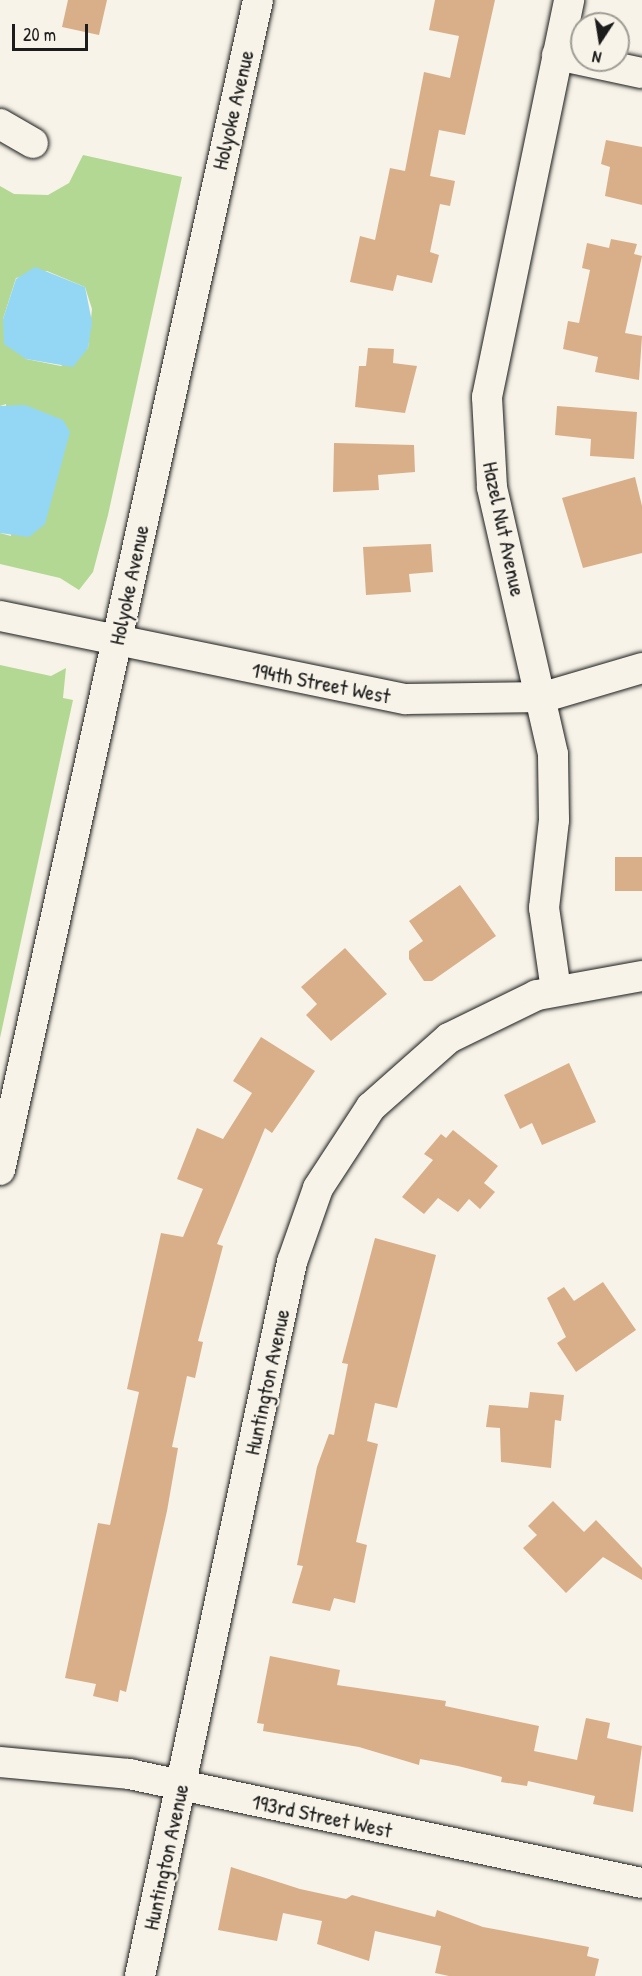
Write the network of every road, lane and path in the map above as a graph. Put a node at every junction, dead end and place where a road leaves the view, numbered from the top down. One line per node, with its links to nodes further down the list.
1 (258, 0): 8 (street, Holyoke Avenue)
2 (569, 0): 3 (street, Hazel Nut Avenue)
3 (557, 55): 4 (street); 10 (street, Hazel Nut Avenue)
4 (642, 74)
5 (0, 124): 6 (street)
6 (33, 143)
7 (0, 616): 8 (street, 194th Street West)
8 (117, 639): 10 (street, 194th Street West); 13 (street, Holyoke Avenue)
9 (642, 668): 10 (street, 194th Street West)
10 (543, 697): 12 (street, Hazel Nut Avenue)
11 (642, 976): 12 (street, Huntington Avenue)
12 (556, 990): 15 (street, Huntington Avenue)
13 (0, 1170)
14 (0, 1762): 15 (street, 193rd Street West)
15 (181, 1786): 16 (street, 193rd Street West); 17 (street, Huntington Avenue)
16 (642, 1883)
17 (140, 1976)

